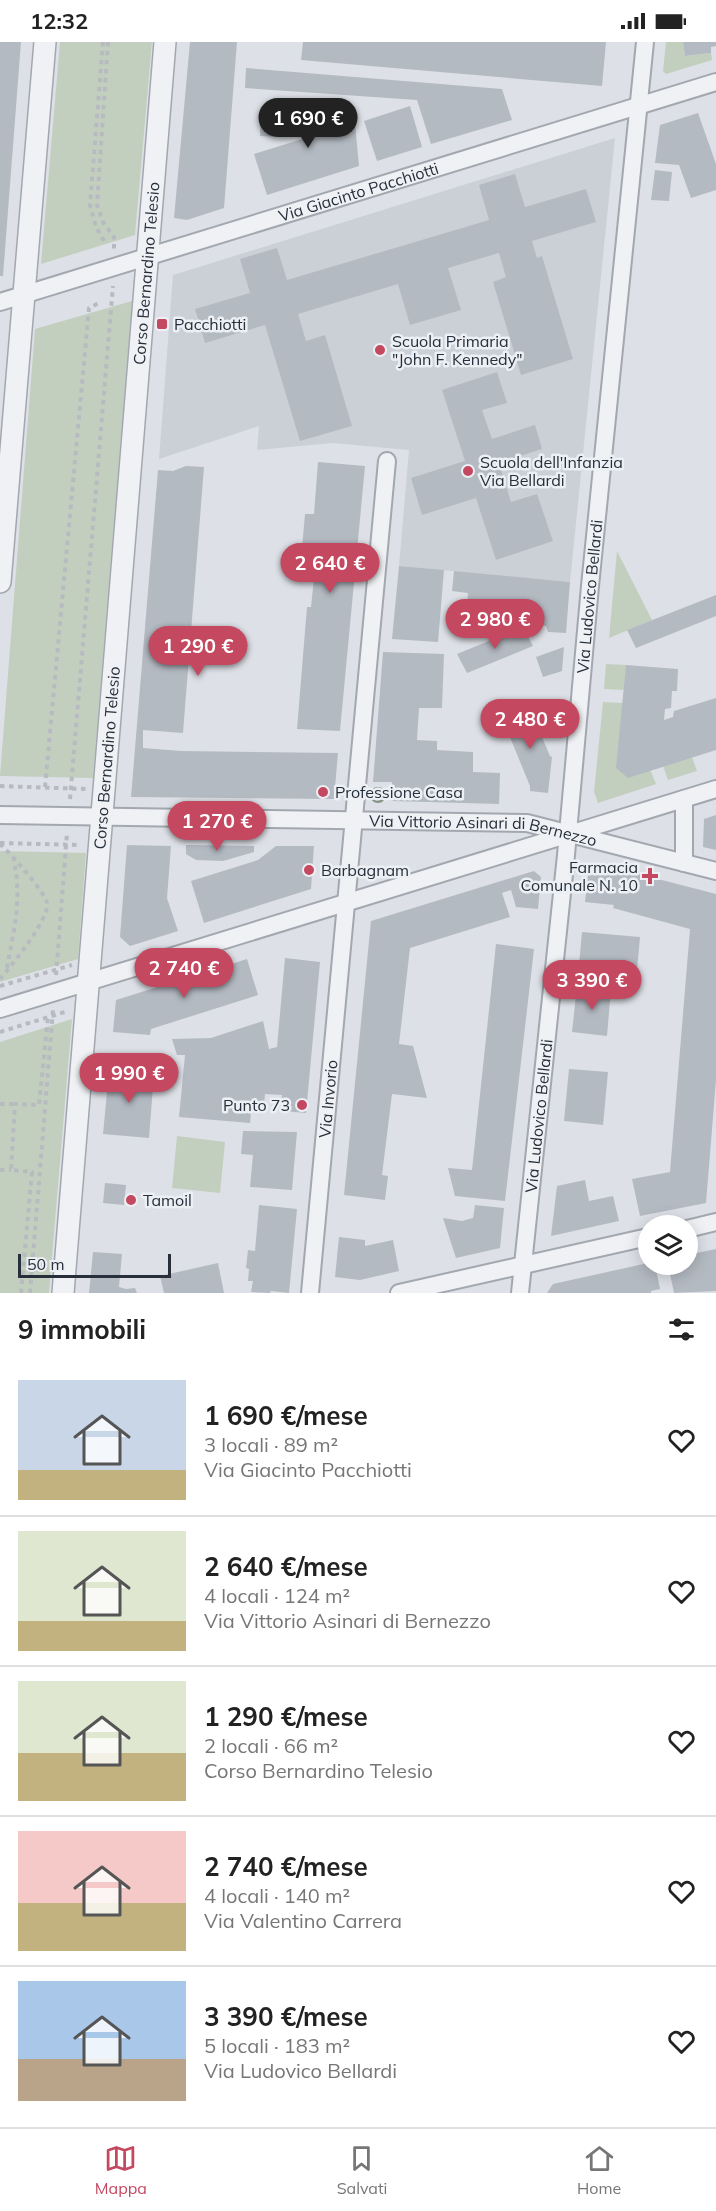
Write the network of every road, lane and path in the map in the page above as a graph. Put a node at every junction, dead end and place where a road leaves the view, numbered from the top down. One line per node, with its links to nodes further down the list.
1 (45, 42): 11 (street)
2 (103, 42): 8 (path)
3 (108, 42): 10 (path)
4 (165, 42): 9 (street, Corso Bernardino Telesio)
5 (645, 42): 7 (street, Via Ludovico Bellardi)
6 (715, 87): 7 (street, Via Giacinto Pacchiotti)
7 (638, 107): 9 (street, Via Giacinto Pacchiotti); 26 (street, Via Ludovico Bellardi)
8 (105, 243)
9 (147, 256): 10 (street, Via Giacinto Pacchiotti); 24 (street, Corso Bernardino Telesio)
10 (114, 267): 11 (street, Via Giacinto Pacchiotti); 18 (path)
11 (25, 294): 12 (street, Via Giacinto Pacchiotti); 15 (street)
12 (0, 302)
13 (101, 302): 17 (path)
14 (387, 461): 25 (street, Via Vittorio Asinari di Bernezzo)
15 (0, 582)
16 (0, 786): 17 (path)
17 (45, 787): 18 (path)
18 (71, 788): 19 (path); 23 (path)
19 (90, 789)
20 (716, 789): 21 (street)
21 (684, 799): 26 (street); 31 (street)
22 (0, 815): 23 (street, Via Vittorio Asinari di Bernezzo)
23 (69, 817): 24 (street, Via Vittorio Asinari di Bernezzo); 28 (path)
24 (101, 818): 25 (street, Via Vittorio Asinari di Bernezzo); 38 (street, Corso Bernardino Telesio)
25 (355, 820): 26 (street, Via Vittorio Asinari di Bernezzo); 33 (street, Via Invorio)
26 (568, 834): 31 (street, Via Vittorio Asinari di Bernezzo); 33 (street); 51 (street, Via Ludovico Bellardi)
27 (0, 844): 28 (path); 30 (path)
28 (66, 844): 29 (path); 35 (path)
29 (85, 845)
30 (14, 860): 36 (path); 36 (path)
31 (684, 863): 32 (street, Via Vittorio Asinari di Bernezzo)
32 (716, 871)
33 (346, 904): 38 (street); 55 (street, Via Invorio)
34 (75, 963): 35 (path)
35 (57, 969): 39 (path); 40 (path)
36 (6, 971): 37 (path)
37 (0, 979)
38 (88, 983): 40 (street); 54 (street, Corso Bernardino Telesio)
39 (0, 986)
40 (55, 993): 41 (street); 42 (path)
41 (0, 1009)
42 (50, 1016): 43 (path); 45 (path); 53 (path)
43 (0, 1032)
44 (0, 1104): 45 (path)
45 (15, 1104): 47 (path)
46 (0, 1170): 47 (path)
47 (11, 1170): 52 (path)
48 (716, 1222): 49 (street)
49 (698, 1226)
50 (638, 1239): 51 (street)
51 (523, 1264): 56 (street); 57 (street, Via Ludovico Bellardi)
52 (21, 1293)
53 (30, 1293)
54 (63, 1293)
55 (310, 1293)
56 (399, 1293)
57 (520, 1293)

